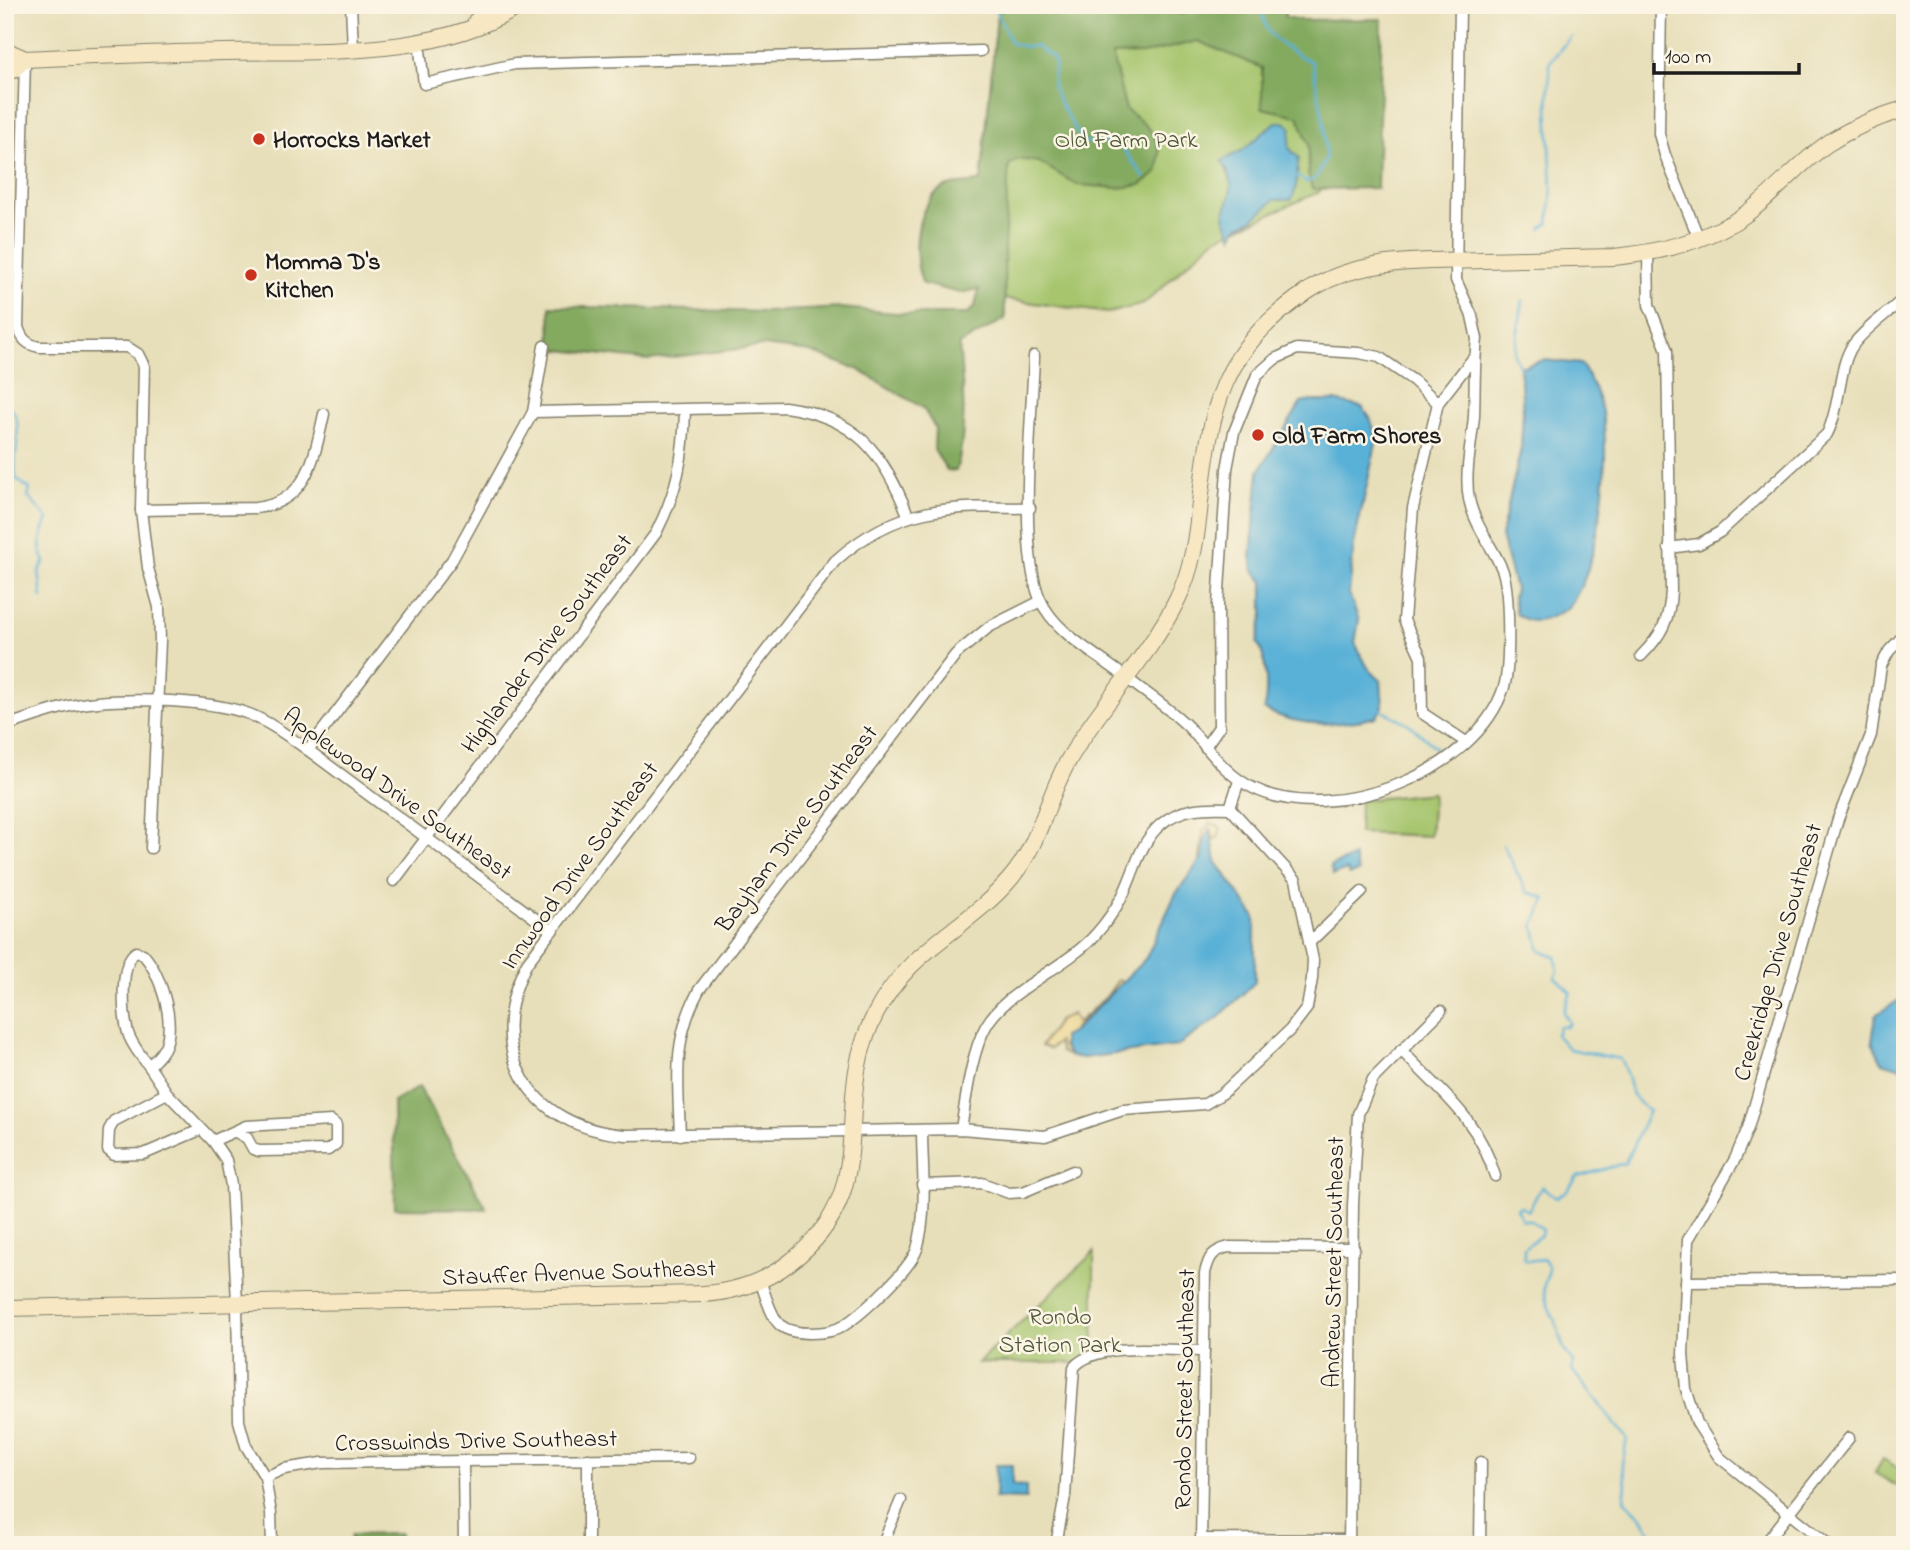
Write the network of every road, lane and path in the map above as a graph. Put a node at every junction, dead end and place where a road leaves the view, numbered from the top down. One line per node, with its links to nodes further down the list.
1 (351, 5): 8 (street)
2 (497, 5): 6 (street)
3 (521, 5): 6 (street)
4 (1460, 5): 16 (street)
5 (1661, 5): 14 (street)
6 (469, 27): 7 (street)
7 (419, 43): 8 (street); 10 (street)
8 (353, 49): 11 (street)
9 (5, 50): 11 (street)
10 (981, 51)
11 (25, 59): 12 (street); 26 (street)
12 (5, 70)
13 (1905, 109): 14 (street, Stauffer Avenue Southeast)
14 (1699, 239): 15 (street, Stauffer Avenue Southeast)
15 (1648, 254): 16 (street, Stauffer Avenue Southeast); 28 (street)
16 (1455, 261): 20 (street); 32 (street, Stauffer Avenue Southeast)
17 (1905, 297): 28 (street)
18 (544, 346): 23 (street)
19 (1034, 356): 25 (street)
20 (1475, 357): 21 (street); 35 (street)
21 (1438, 403): 35 (street); 36 (street)
22 (685, 410): 23 (street); 27 (street); 40 (street, Highlander Drive Southeast)
23 (533, 412): 37 (street)
24 (324, 414): 26 (street)
25 (1030, 508): 27 (street, Innwood Drive Southeast); 29 (street)
26 (141, 510): 33 (street)
27 (908, 515): 44 (street, Innwood Drive Southeast)
28 (1669, 548): 31 (street)
29 (1041, 601): 32 (street); 55 (street, Bayham Drive Southeast)
30 (1905, 634): 63 (street, Creekridge Drive Southeast)
31 (1641, 656)
32 (1128, 678): 36 (street); 54 (street, Stauffer Avenue Southeast)
33 (158, 701): 34 (street, Applewood Drive Southeast); 37 (street, Applewood Drive Southeast); 41 (street)
34 (5, 726)
35 (1466, 741): 38 (street)
36 (1205, 747): 38 (street)
37 (308, 750): 40 (street, Applewood Drive Southeast)
38 (1239, 781): 39 (street)
39 (1230, 808): 45 (street, Innwood Drive Southeast); 50 (street)
40 (424, 839): 42 (street, Highlander Drive Southeast); 44 (street, Applewood Drive Southeast)
41 (151, 848)
42 (394, 881)
43 (1362, 892): 45 (street)
44 (552, 931): 55 (street, Innwood Drive Southeast)
45 (1309, 943): 50 (street, Innwood Drive Southeast)
46 (1441, 1011): 47 (street, Andrew Street Southeast)
47 (1401, 1050): 58 (street); 60 (street, Andrew Street Southeast)
48 (149, 1066): 48 (street); 49 (street)
49 (167, 1093): 51 (street); 51 (street)
50 (961, 1129): 52 (street, Innwood Drive Southeast)
51 (200, 1130): 56 (street)
52 (922, 1130): 54 (street, Innwood Drive Southeast); 59 (street)
53 (236, 1132): 53 (street); 56 (street)
54 (853, 1132): 55 (street, Innwood Drive Southeast); 62 (street, Stauffer Avenue Southeast)
55 (680, 1135)
56 (213, 1141): 64 (street)
57 (1073, 1171): 59 (street)
58 (1495, 1175)
59 (922, 1185): 62 (street)
60 (1354, 1248): 66 (street, Rondo Street Southeast); 76 (street, Andrew Street Southeast)
61 (1905, 1280): 63 (street)
62 (760, 1281): 64 (street, Stauffer Avenue Southeast)
63 (1686, 1282): 74 (street, Creekridge Drive Southeast)
64 (237, 1302): 65 (street, Stauffer Avenue Southeast); 72 (street)
65 (5, 1308)
66 (1205, 1351): 75 (street, Rondo Street Southeast); 81 (street)
67 (1849, 1438): 74 (street)
68 (689, 1458): 69 (street, Crosswinds Drive Southeast)
69 (588, 1460): 70 (street, Crosswinds Drive Southeast); 79 (street)
70 (463, 1462): 72 (street, Crosswinds Drive Southeast); 78 (street)
71 (1481, 1462): 82 (street)
72 (265, 1477): 77 (street)
73 (901, 1500): 80 (street)
74 (1788, 1513): 83 (street); 84 (street, Creekridge Drive Southeast)
75 (1201, 1542): 76 (street)
76 (1349, 1543)
77 (272, 1545)
78 (464, 1545)
79 (588, 1545)
80 (882, 1545)
81 (1056, 1545)
82 (1480, 1545)
83 (1764, 1545)
84 (1829, 1545)

